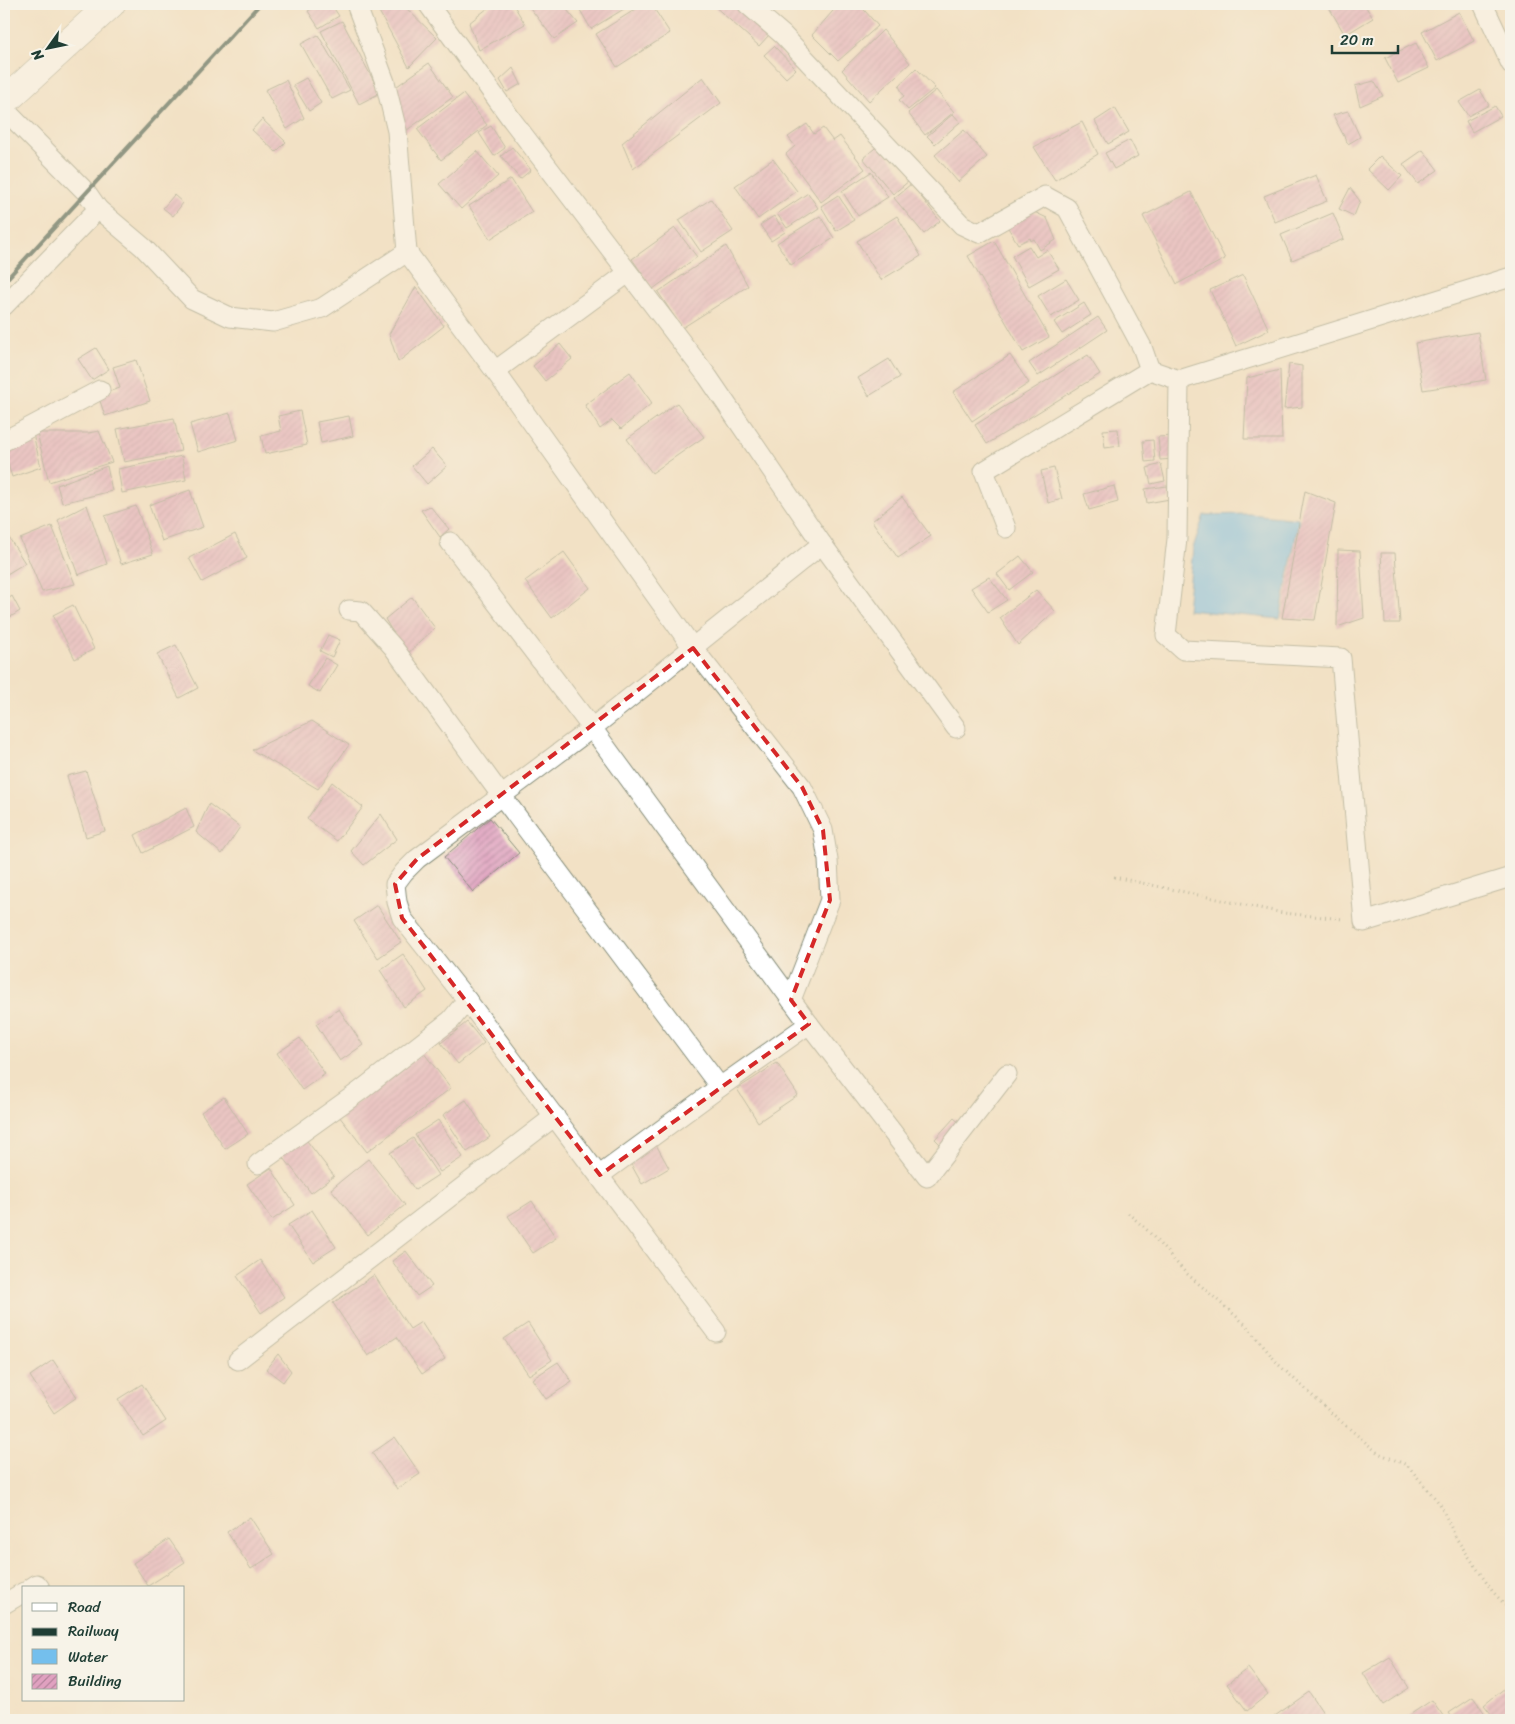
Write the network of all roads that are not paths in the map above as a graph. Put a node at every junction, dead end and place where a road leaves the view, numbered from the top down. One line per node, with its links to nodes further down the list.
1 (111, 4): 7 (highway)
2 (356, 4): 10 (street)
3 (428, 4): 11 (street)
4 (747, 4): 14 (street)
5 (1484, 4): 6 (street)
6 (1511, 64)
7 (4, 102)
8 (4, 109): 9 (street)
9 (98, 209): 10 (street); 13 (street)
10 (407, 252): 15 (street)
11 (628, 273): 15 (street); 21 (street)
12 (1511, 277): 16 (street)
13 (4, 306)
14 (1150, 370): 16 (street); 19 (street)
15 (495, 371): 23 (street)
16 (1179, 380): 27 (street)
17 (100, 390): 18 (street)
18 (4, 441)
19 (1006, 528)
20 (450, 542): 24 (street)
21 (822, 544): 23 (street); 25 (street)
22 (350, 610): 26 (street)
23 (693, 648): 24 (street); 29 (street)
24 (592, 728): 26 (street); 29 (street)
25 (956, 728)
26 (500, 796): 28 (street); 32 (street)
27 (1511, 877)
28 (467, 1000): 33 (street); 34 (street)
29 (791, 1000): 30 (street)
30 (809, 1024): 31 (street); 32 (street)
31 (1007, 1074)
32 (720, 1087): 35 (street)
33 (555, 1116): 35 (street); 37 (street)
34 (258, 1164)
35 (600, 1175): 36 (street)
36 (716, 1332)
37 (238, 1360)
38 (22, 1593): 39 (street)
39 (4, 1604)

